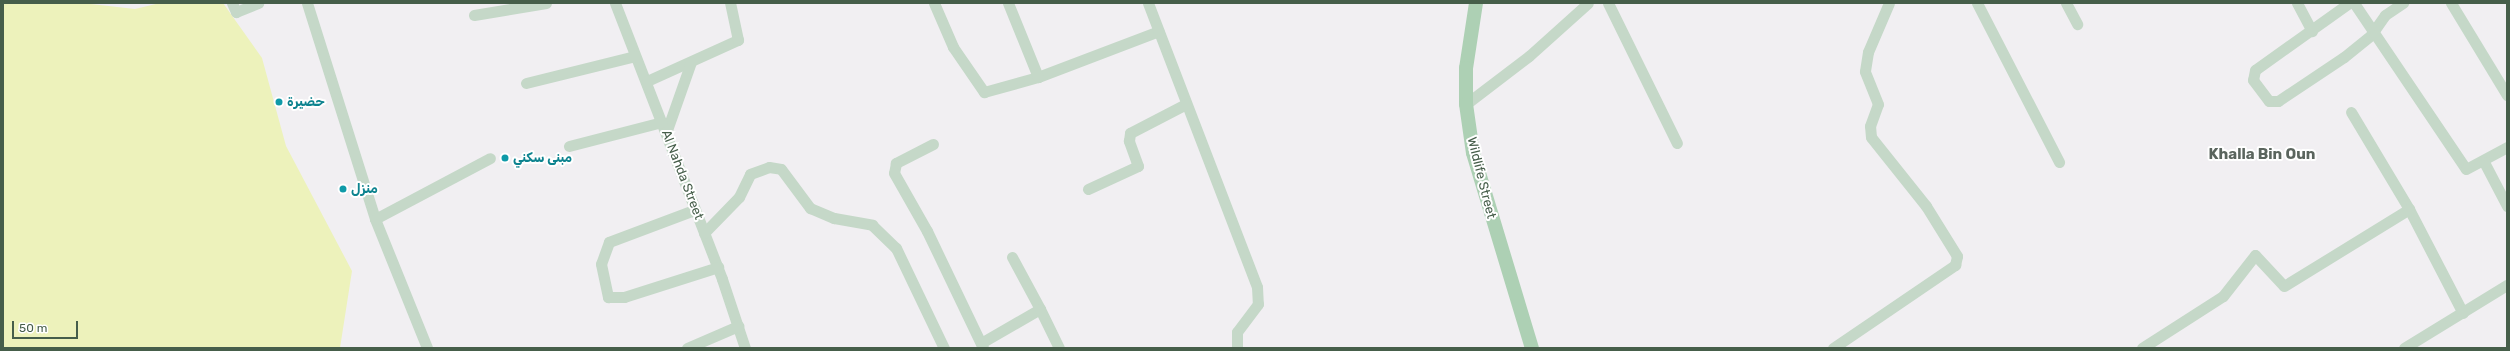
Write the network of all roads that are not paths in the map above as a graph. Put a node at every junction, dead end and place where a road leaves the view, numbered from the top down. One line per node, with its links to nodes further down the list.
1 (232, 3): 2 (street)
2 (258, 3)
3 (307, 3): 48 (street)
4 (546, 3): 21 (street)
5 (615, 3): 26 (street, Al Nahda Street)
6 (730, 3): 27 (street)
7 (934, 3): 28 (street)
8 (1008, 3): 28 (street)
9 (1148, 3): 23 (street)
10 (1476, 3): 33 (main road, Wildlife Street)
11 (1588, 3): 33 (street)
12 (1608, 3): 37 (street)
13 (1889, 3): 64 (street)
14 (1977, 3): 42 (street)
15 (2066, 3): 22 (street)
16 (2298, 3): 24 (street)
17 (2348, 3): 24 (street)
18 (2354, 3): 25 (street)
19 (2403, 3): 25 (street)
20 (2451, 3): 31 (street)
21 (474, 15)
22 (2077, 24)
23 (1159, 31): 28 (street); 32 (street)
24 (2312, 31): 25 (street)
25 (2374, 31): 43 (street)
26 (635, 56): 29 (street, Al Nahda Street); 30 (street)
27 (691, 62): 29 (street); 36 (street)
28 (1038, 77)
29 (647, 81): 35 (street, Al Nahda Street)
30 (526, 83)
31 (2507, 95)
32 (1186, 104): 44 (street); 62 (street)
33 (1466, 104): 63 (main road, Wildlife Street)
34 (2351, 112): 46 (street)
35 (662, 122): 36 (street, Al Nahda Street); 39 (street)
36 (666, 134): 47 (street, Al Nahda Street)
37 (1677, 143)
38 (933, 144): 56 (street)
39 (569, 146)
40 (2507, 147): 43 (street)
41 (490, 158): 48 (street)
42 (2059, 162)
43 (2484, 162): 45 (street)
44 (1088, 189)
45 (2507, 206)
46 (2409, 209): 54 (street); 65 (street)
47 (694, 210): 49 (street, Al Nahda Street); 51 (street)
48 (375, 219): 57 (street)
49 (704, 233): 51 (street, Al Nahda Street); 60 (street)
50 (1012, 257): 53 (street)
51 (718, 267): 55 (street, Al Nahda Street)
52 (2507, 285): 54 (street)
53 (1040, 309): 56 (street); 61 (street)
54 (2463, 313): 66 (street)
55 (738, 326): 58 (street); 59 (street, Al Nahda Street)
56 (982, 346)
57 (427, 348)
58 (687, 348)
59 (745, 348)
60 (944, 348)
61 (1059, 348)
62 (1237, 348)
63 (1532, 348)
64 (1833, 348)
65 (2142, 348)
66 (2404, 348)

